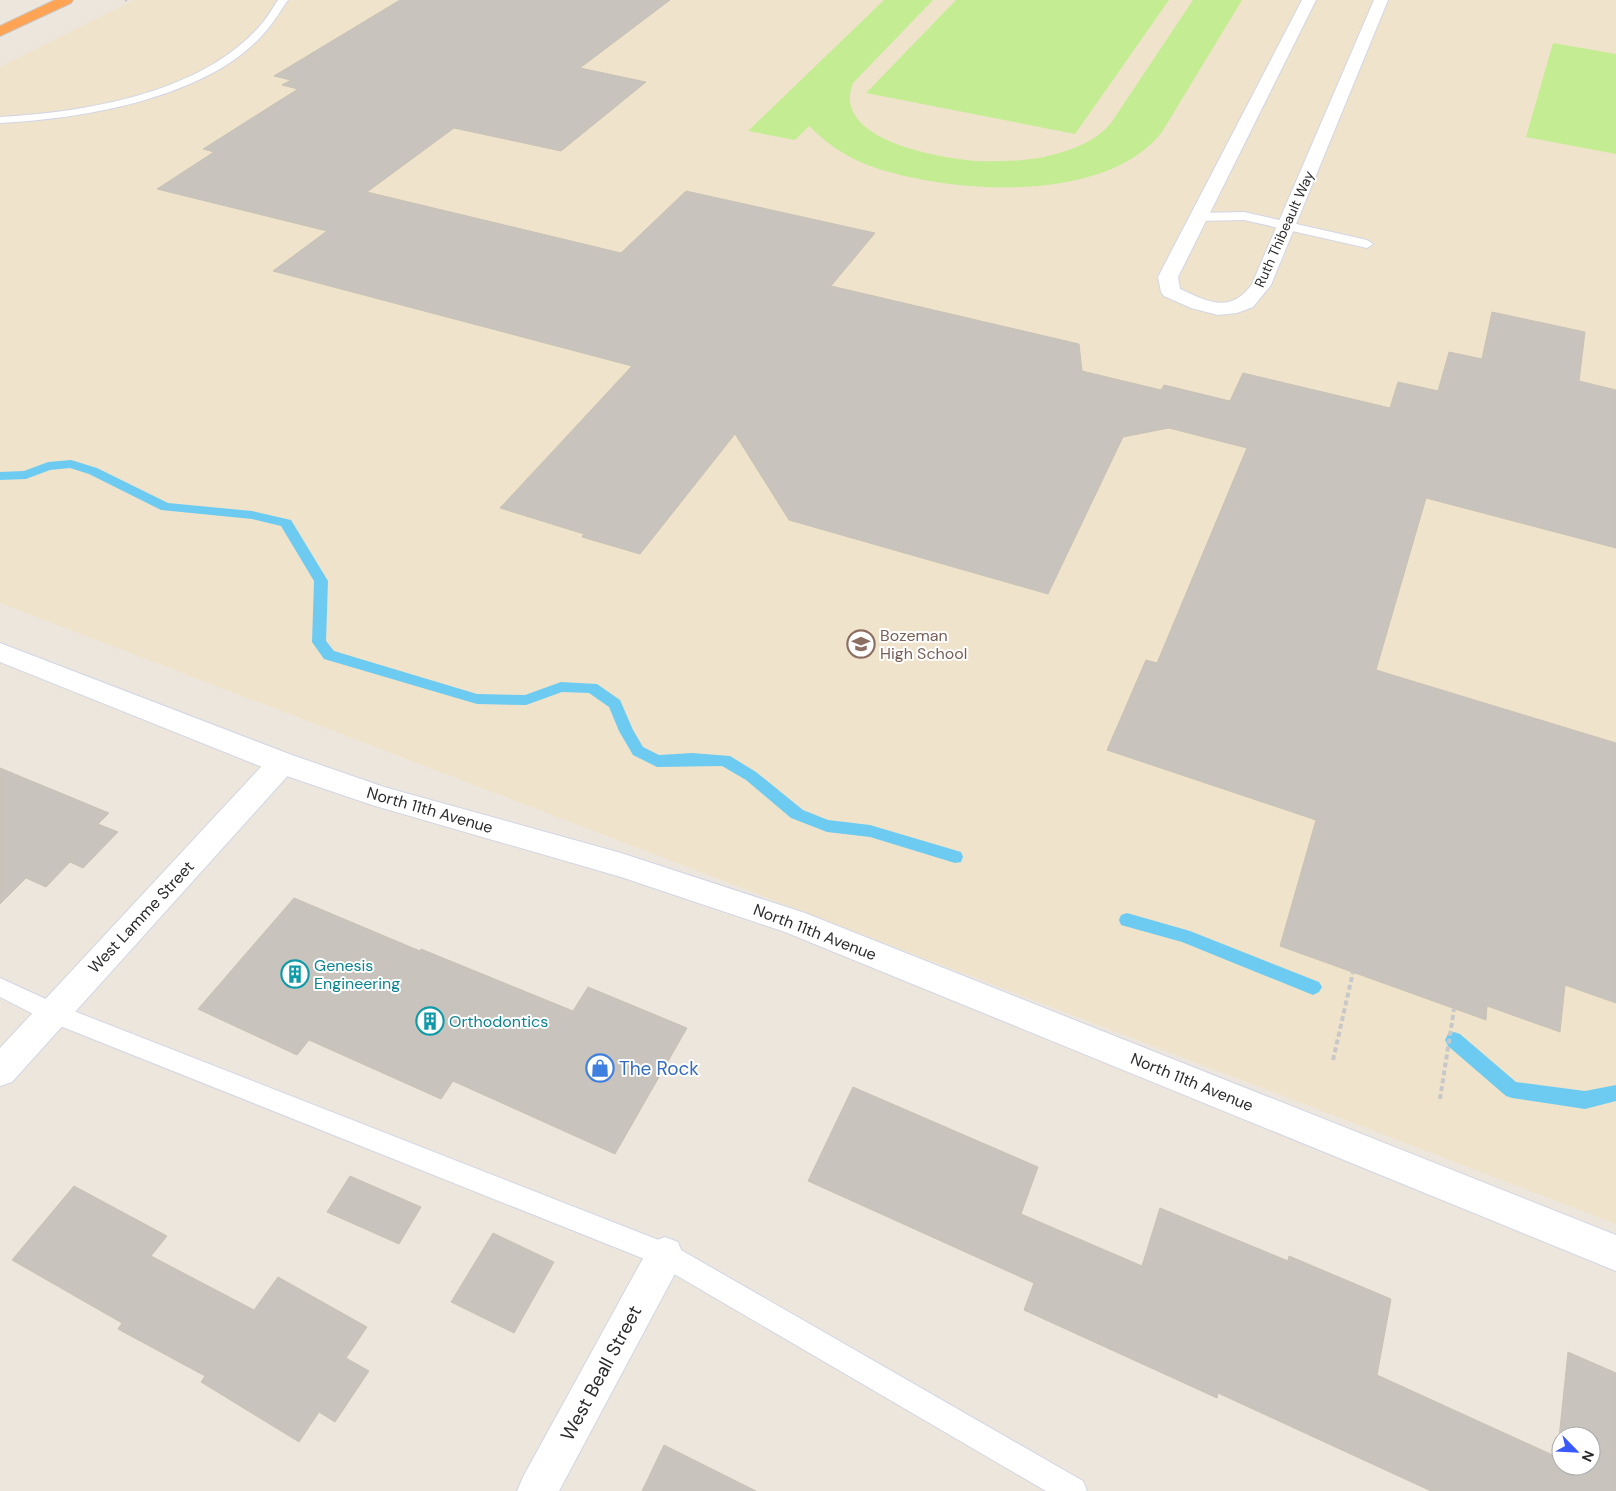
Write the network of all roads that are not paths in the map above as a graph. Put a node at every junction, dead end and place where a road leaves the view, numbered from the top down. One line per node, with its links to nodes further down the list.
1 (66, 0): 5 (highway)
2 (284, 0): 6 (lane)
3 (1309, 0): 7 (street, Ruth Thibeault Way)
4 (1381, 0): 8 (street, Ruth Thibeault Way)
5 (0, 32)
6 (0, 120)
7 (1199, 217): 8 (lane); 8 (street, Ruth Thibeault Way)
8 (1288, 225): 9 (lane)
9 (1367, 244)
10 (0, 652): 11 (street, North 11th Avenue)
11 (282, 763): 13 (street, West Lamme Street); 15 (street, North 11th Avenue)
12 (0, 987): 13 (lane)
13 (53, 1013): 14 (street, West Lamme Street); 16 (lane)
14 (0, 1071)
15 (1616, 1253)
16 (665, 1255): 17 (street, West Beall Street); 18 (lane)
17 (537, 1491)
18 (1072, 1491)

